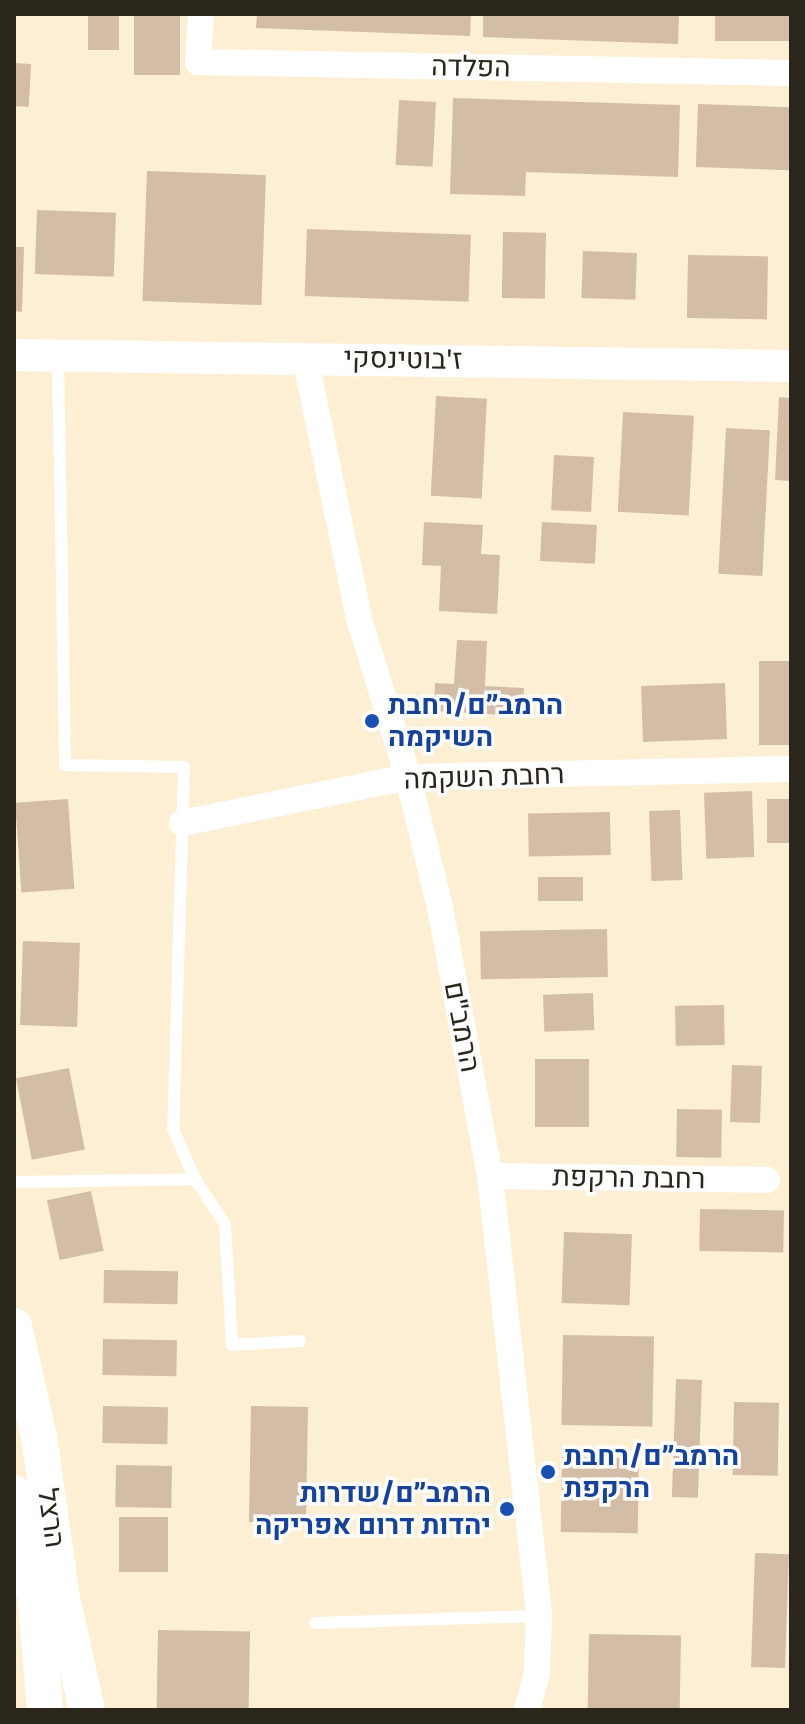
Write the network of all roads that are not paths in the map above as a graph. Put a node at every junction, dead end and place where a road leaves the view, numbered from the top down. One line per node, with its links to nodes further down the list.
1 (201, 14): 2 (street, הפלדה)
2 (791, 73)
3 (14, 355): 4 (street, ז'בוטינסקי)
4 (58, 355): 5 (street, ז'בוטינסקי); 9 (lane)
5 (305, 357): 6 (street, ז'בוטינסקי); 8 (street, הרמב"ם)
6 (791, 366)
7 (791, 769): 8 (street, רחבת השקמה)
8 (408, 777): 9 (street, רחבת השקמה); 10 (street, הרמב"ם)
9 (182, 823): 11 (lane)
10 (490, 1176): 12 (street, רחבת הרקפת); 18 (street, הרמב"ם)
11 (195, 1179): 13 (lane); 15 (lane)
12 (767, 1180)
13 (14, 1182)
14 (14, 1326): 16 (main road, הרצל)
15 (300, 1341)
16 (27, 1438): 21 (main road, הרצל)
17 (14, 1493): 20 (main road, הרצל)
18 (539, 1616): 19 (lane); 22 (street, הרמב"ם)
19 (315, 1623)
20 (45, 1710)
21 (87, 1710)
22 (527, 1710)

